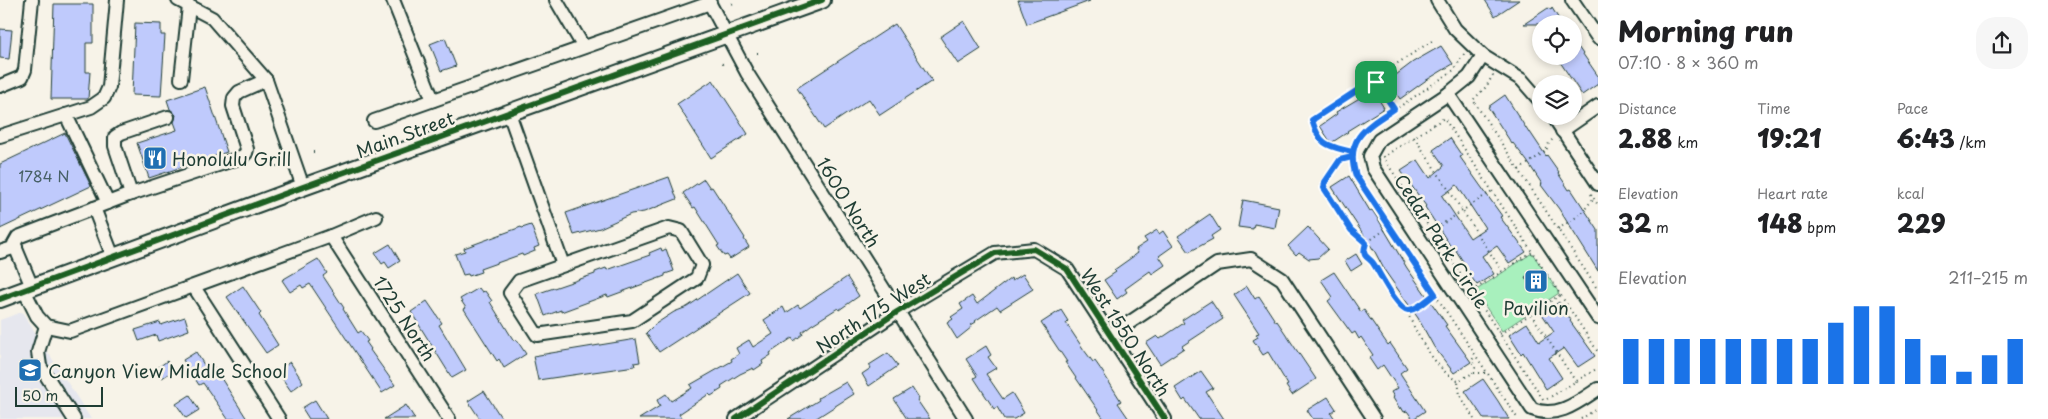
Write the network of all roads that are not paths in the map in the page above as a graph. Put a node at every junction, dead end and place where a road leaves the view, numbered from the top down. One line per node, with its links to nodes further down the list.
1 (32, 0): 16 (street)
2 (117, 0): 22 (street)
3 (393, 0): 19 (street)
4 (556, 0): 12 (street)
5 (822, 0): 10 (main road, Main Street)
6 (1437, 0): 13 (street)
7 (1572, 0): 11 (street)
8 (709, 2): 10 (street, 1600 North); 12 (street)
9 (184, 3): 14 (street); 15 (street)
10 (726, 35): 21 (main road, Main Street); 43 (street, 1600 North)
11 (1598, 38)
12 (583, 46): 19 (street)
13 (1483, 56): 17 (street); 18 (street, Cedar Park Circle)
14 (182, 79)
15 (266, 80): 28 (street); 30 (street)
16 (0, 86)
17 (1532, 92)
18 (1448, 94): 44 (street); 47 (street, Cedar Park Circle)
19 (433, 100): 24 (street)
20 (1598, 106): 26 (street)
21 (509, 113): 28 (main road, Main Street); 39 (street)
22 (66, 115): 27 (street); 31 (street)
23 (168, 116): 30 (street)
24 (374, 121)
25 (1559, 125): 26 (street)
26 (1562, 130): 29 (street)
27 (0, 136)
28 (303, 186): 38 (main road, Main Street)
29 (1593, 188)
30 (131, 194): 31 (street)
31 (108, 203): 32 (street)
32 (94, 208): 35 (street); 38 (street)
33 (376, 218): 34 (street)
34 (331, 236): 40 (street); 50 (street, 1725 North)
35 (16, 247): 37 (street); 41 (street)
36 (1034, 249): 43 (street, North 175 West); 46 (street, West 1550 North)
37 (0, 252)
38 (113, 257): 41 (main road, Main Street)
39 (563, 265): 39 (street)
40 (194, 287): 45 (street); 49 (street)
41 (28, 289): 42 (main road, Main Street); 45 (street)
42 (0, 299)
43 (897, 312): 51 (street, North 175 West); 52 (street, 1600 North)
44 (1598, 318)
45 (46, 326): 48 (street)
46 (1111, 335): 53 (street, West 1550 North); 54 (street)
47 (1598, 389)
48 (74, 419)
49 (279, 419)
50 (449, 419)
51 (736, 419)
52 (966, 419)
53 (1165, 419)
54 (1374, 419)

